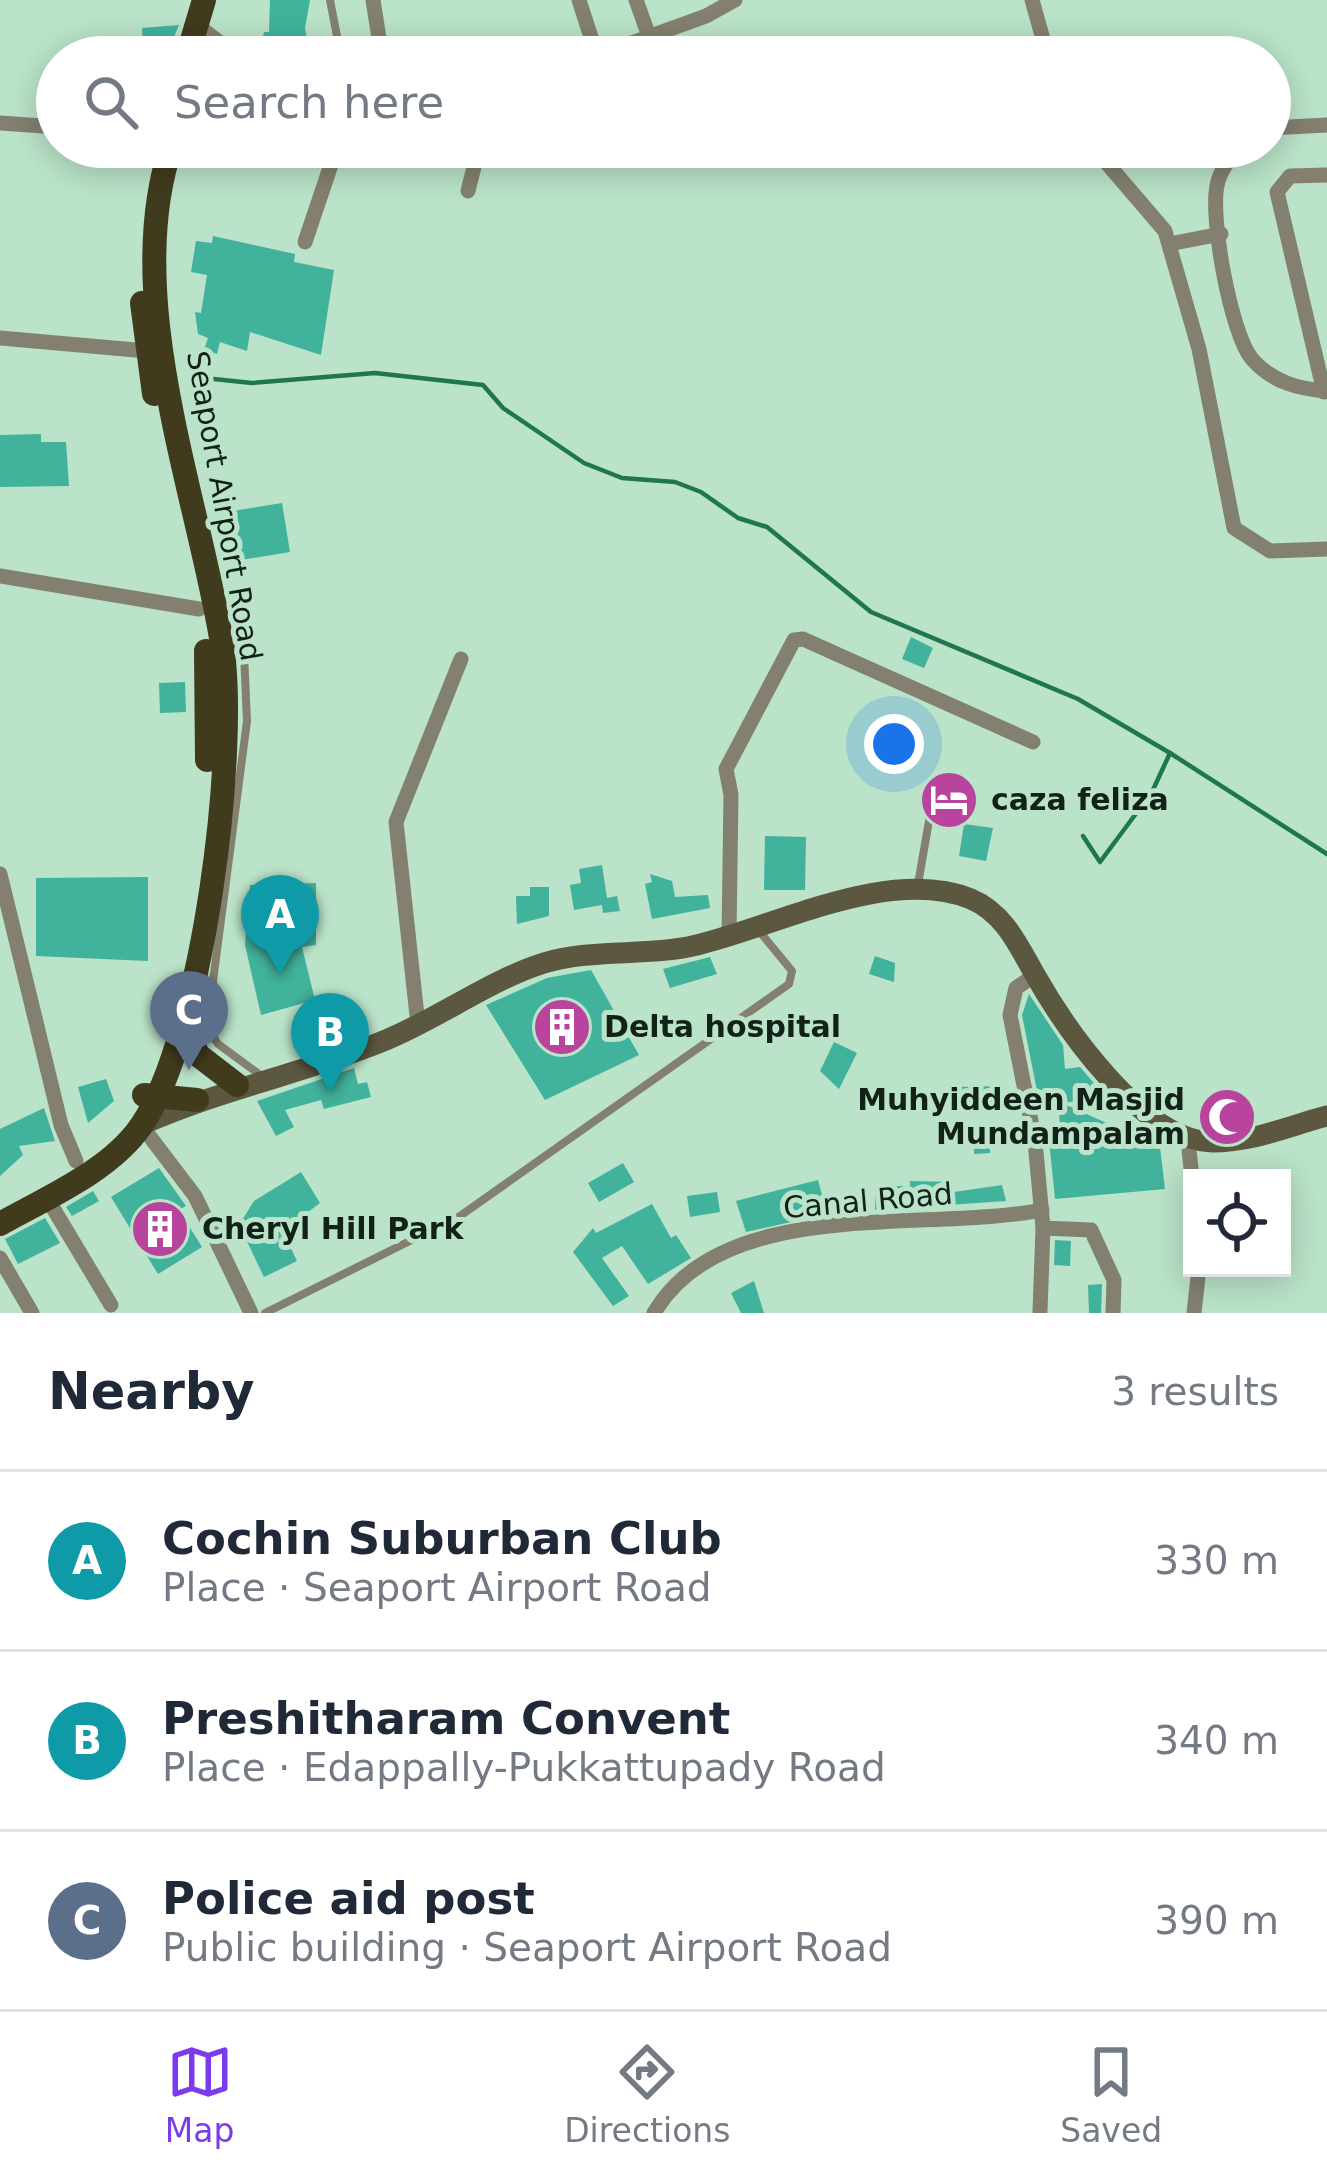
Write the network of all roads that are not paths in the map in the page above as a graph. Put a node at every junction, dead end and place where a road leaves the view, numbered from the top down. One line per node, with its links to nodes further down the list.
1 (204, 0): 9 (main road)
2 (221, 0): 10 (main road)
3 (330, 0): 11 (lane)
4 (373, 0): 12 (street)
5 (579, 0): 13 (street)
6 (636, 0): 14 (street)
7 (735, 0): 15 (street)
8 (1033, 0): 16 (street)
9 (205, 36)
10 (206, 36)
11 (337, 36)
12 (379, 36)
13 (589, 36)
14 (649, 36)
15 (657, 36)
16 (1042, 36)
17 (0, 123): 19 (street)
18 (1327, 125): 20 (street)
19 (36, 126)
20 (1291, 127)
21 (152, 168): 33 (main road, Seaport Airport Road)
22 (164, 168): 38 (main road, Seaport Airport Road)
23 (330, 168): 30 (street)
24 (474, 168): 28 (street)
25 (1111, 168): 31 (street)
26 (1223, 168): 29 (street)
27 (1327, 175): 34 (street)
28 (468, 191)
29 (1220, 234): 31 (street); 34 (street)
30 (304, 242)
31 (1169, 244): 35 (street)
32 (0, 338): 33 (street)
33 (147, 351): 37 (main road, Seaport Airport Road)
34 (1326, 392)
35 (1327, 549)
36 (0, 576): 37 (street)
37 (199, 609): 51 (main road, Seaport Airport Road)
38 (222, 641): 48 (main road, Seaport Airport Road); 49 (lane)
39 (461, 659): 47 (street)
40 (1034, 742): 45 (street)
41 (929, 821): 43 (lane)
42 (0, 874): 56 (street)
43 (917, 891): 44 (main road); 46 (main road)
44 (755, 927): 45 (main road); 68 (lane)
45 (728, 935): 47 (main road)
46 (1035, 975): 55 (main road); 60 (street)
47 (418, 1025): 49 (main road)
48 (185, 1026): 50 (main road); 51 (main road, Seaport Airport Road)
49 (264, 1078): 50 (main road)
50 (237, 1085): 52 (main road)
51 (149, 1095): 52 (main road); 54 (main road, Seaport Airport Road)
52 (197, 1100): 54 (main road)
53 (1327, 1116): 55 (main road)
54 (134, 1122): 56 (main road, Seaport Airport Road); 58 (main road, Seaport Airport Road); 67 (street)
55 (1188, 1140): 57 (street)
56 (76, 1161): 59 (main road, Seaport Airport Road)
57 (1191, 1169)
58 (46, 1198): 61 (main road, Seaport Airport Road); 64 (street)
59 (0, 1209)
60 (1042, 1219): 65 (street); 69 (street, Canal Road); 70 (street)
61 (0, 1224)
62 (0, 1258): 66 (street)
63 (1198, 1277): 71 (street)
64 (111, 1305)
65 (1040, 1311)
66 (32, 1313)
67 (250, 1313)
68 (265, 1313)
69 (654, 1313)
70 (1114, 1313)
71 (1195, 1313)

